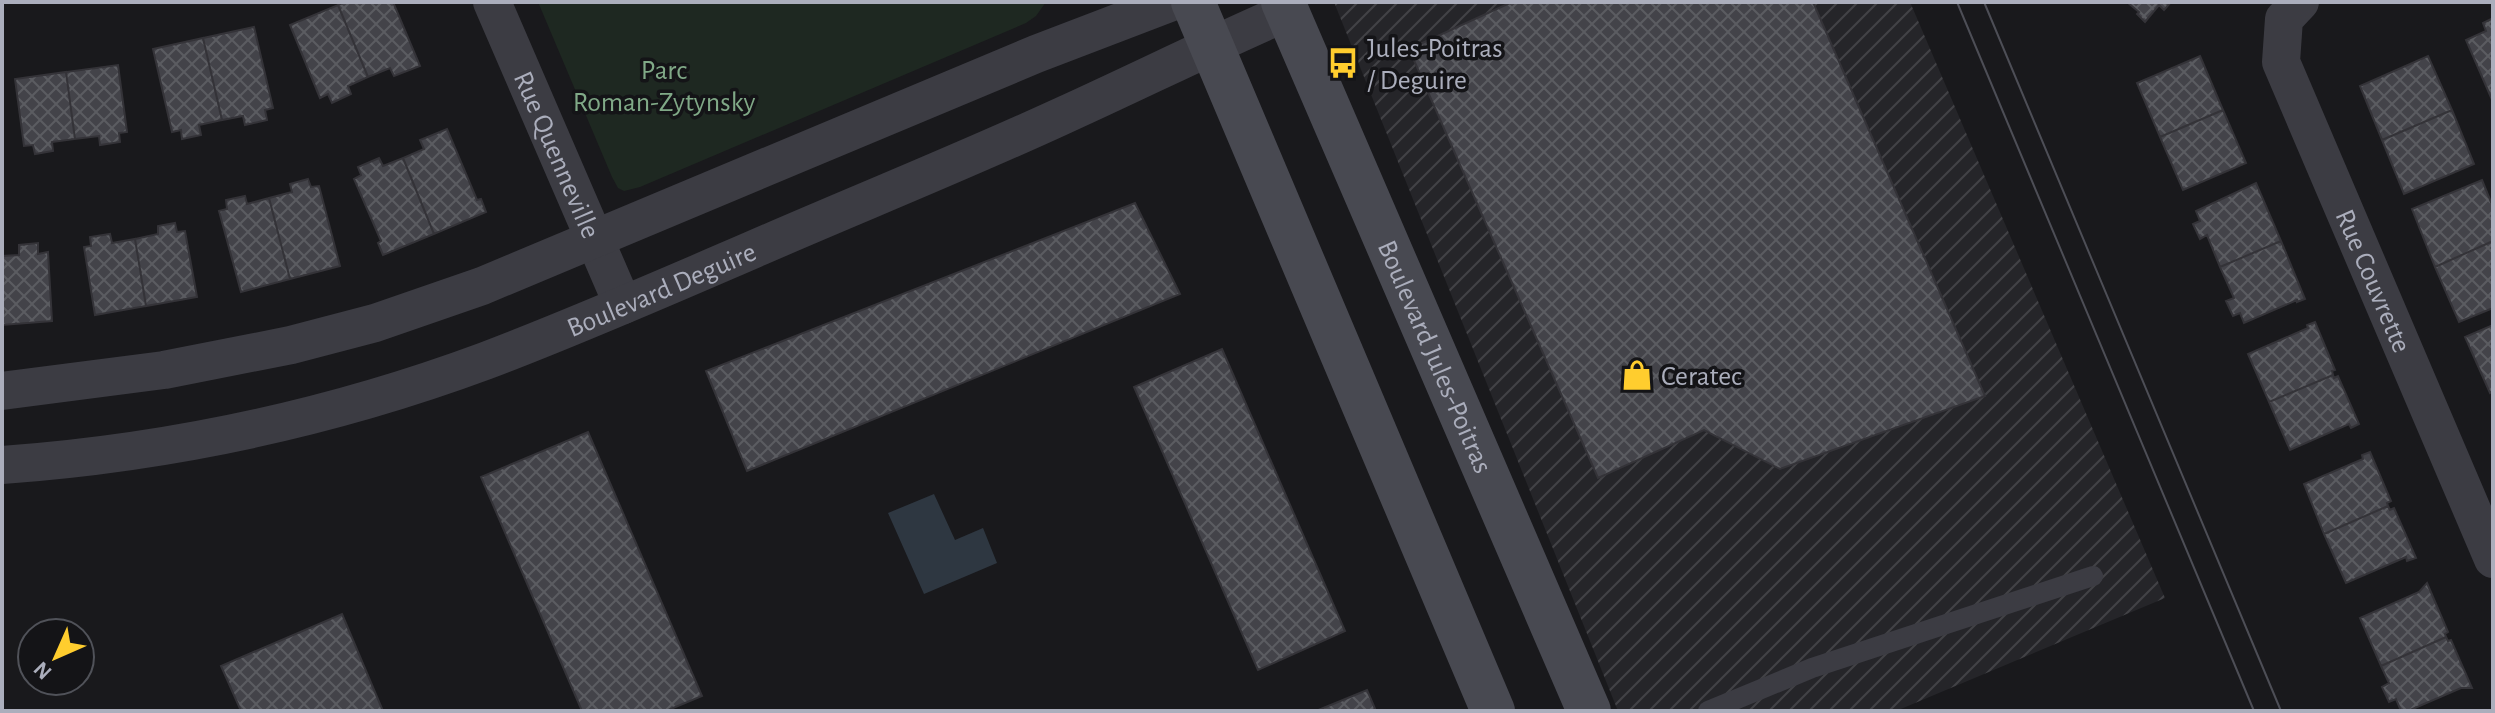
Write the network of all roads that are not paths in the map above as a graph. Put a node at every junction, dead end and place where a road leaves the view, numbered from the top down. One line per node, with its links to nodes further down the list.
1 (492, 2): 7 (street, Rue Quenneville)
2 (1172, 2): 7 (street)
3 (1193, 2): 6 (street)
4 (2300, 2): 11 (street, Rue Couvrette)
5 (1285, 7): 6 (street, Boulevard Deguire); 14 (street, Boulevard Jules-Poitras)
6 (1212, 45): 8 (street, Boulevard Deguire); 13 (street)
7 (594, 238): 8 (street, Rue Quenneville); 9 (street)
8 (623, 305): 10 (street, Boulevard Deguire)
9 (2, 391)
10 (2, 465)
11 (2493, 559)
12 (2093, 576): 15 (lane)
13 (1493, 711)
14 (1589, 711)
15 (1708, 711)

